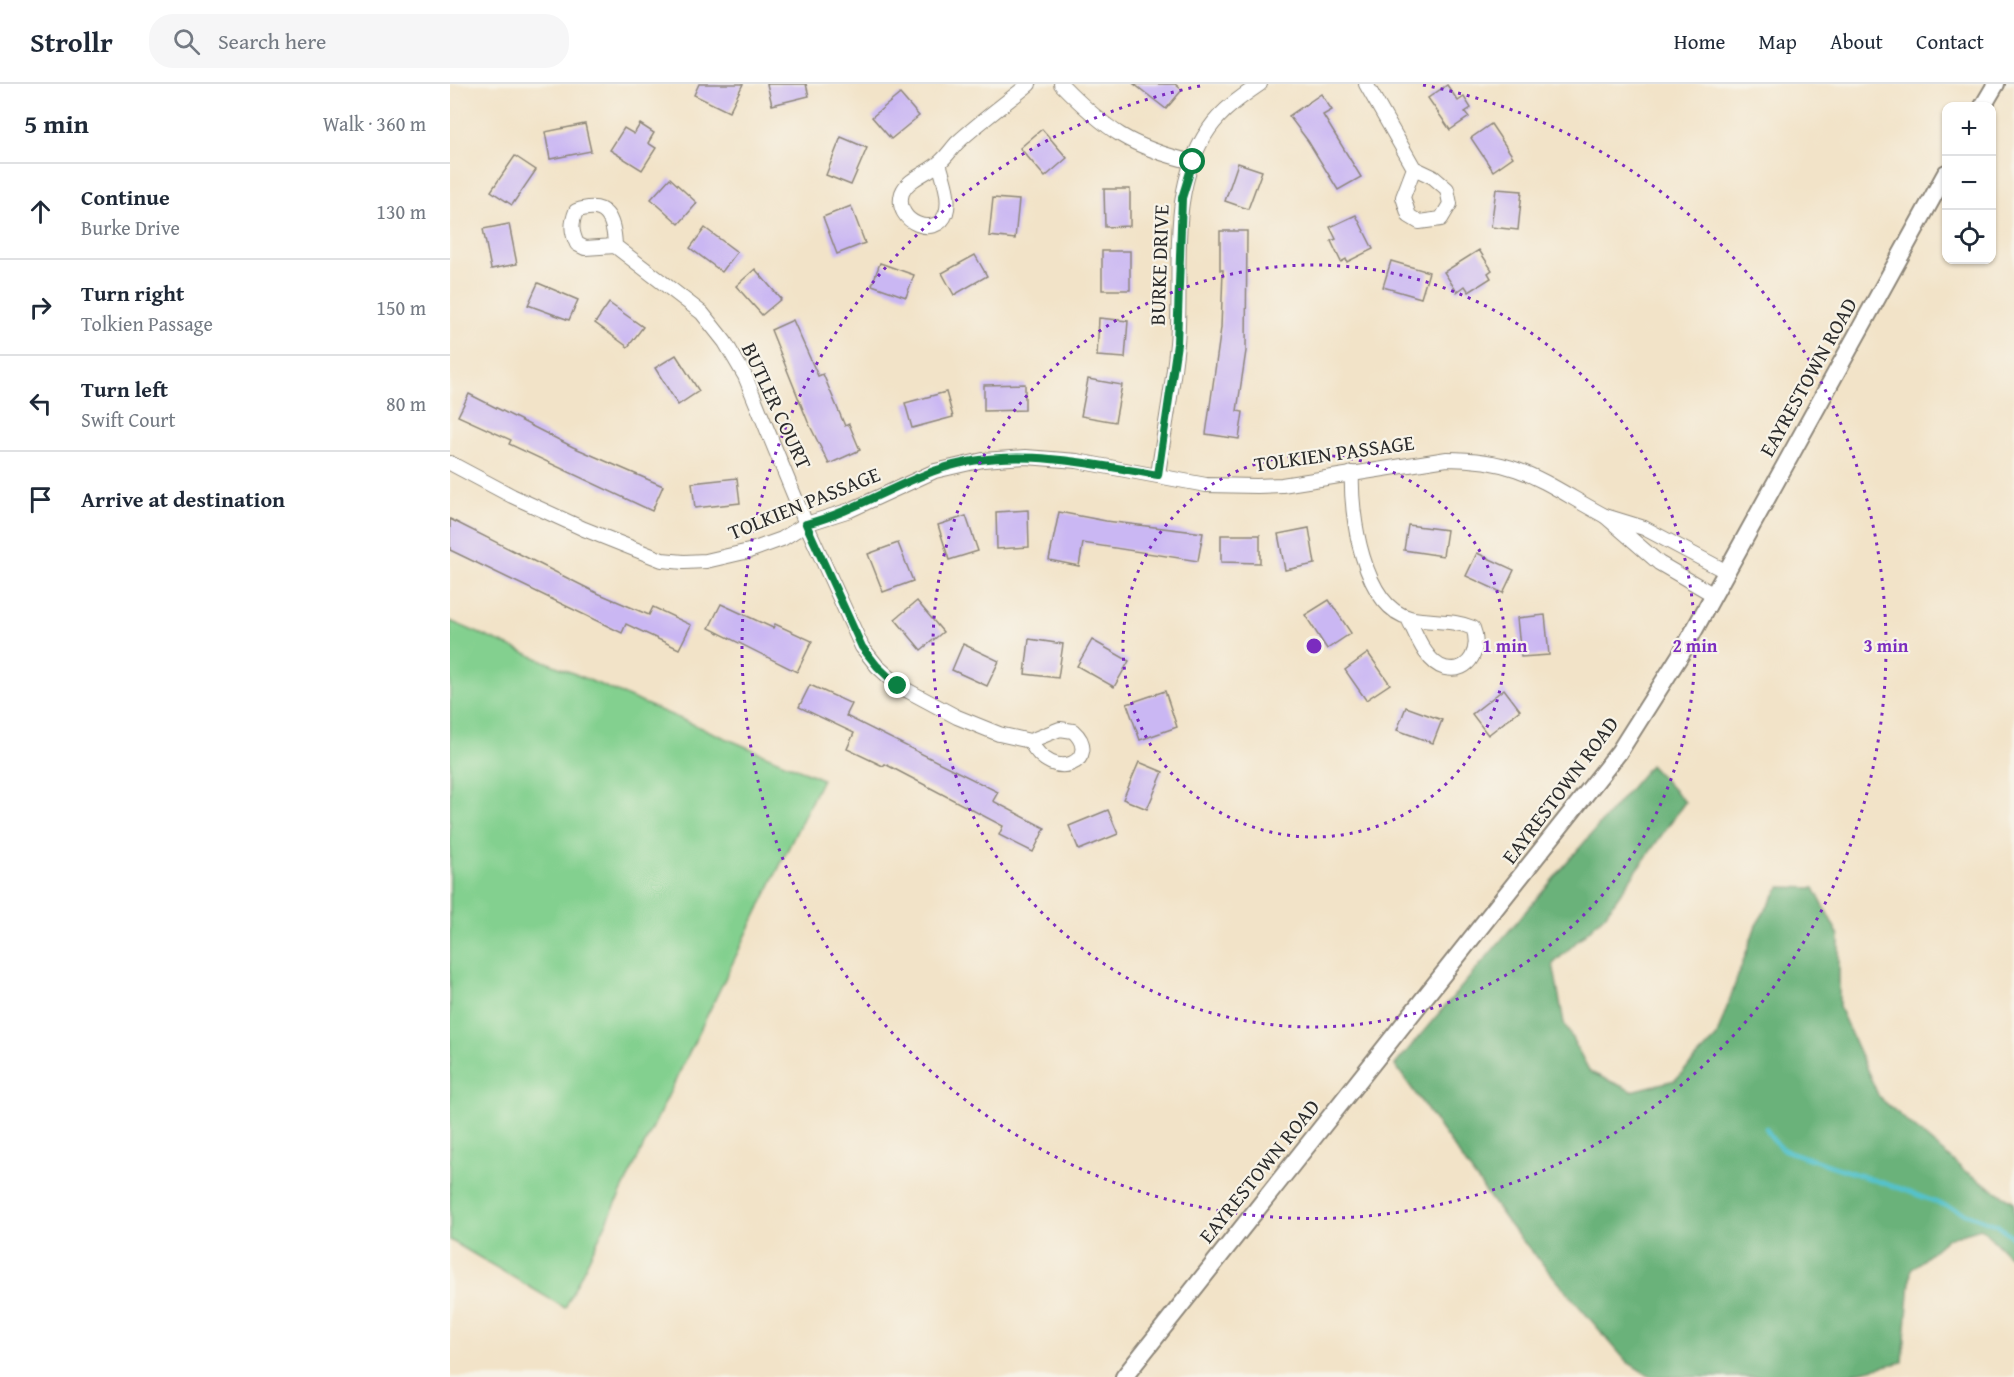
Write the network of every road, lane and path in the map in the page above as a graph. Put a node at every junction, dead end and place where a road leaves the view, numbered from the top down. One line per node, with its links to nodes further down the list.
1 (1029, 84): 8 (street)
2 (1061, 84): 7 (street)
3 (1260, 84): 7 (street, BURKE DRIVE)
4 (1366, 84): 9 (street)
5 (1996, 84): 6 (street)
6 (1985, 102)
7 (1193, 162): 14 (street, BURKE DRIVE)
8 (939, 163): 8 (street)
9 (1414, 168)
10 (1942, 182): 17 (street, EAYRESTOWN ROAD)
11 (615, 246): 16 (street, BUTLER COURT)
12 (450, 463): 16 (street, TOLKIEN PASSAGE)
13 (1352, 473): 14 (street, TOLKIEN PASSAGE); 15 (street, TOLKIEN PASSAGE); 19 (street)
14 (1158, 475): 16 (street, TOLKIEN PASSAGE)
15 (1605, 516): 17 (street, TOLKIEN PASSAGE); 18 (street, TOLKIEN PASSAGE)
16 (806, 524): 20 (street, BUTLER COURT)
17 (1727, 572): 18 (street, EAYRESTOWN ROAD)
18 (1714, 595): 21 (street, EAYRESTOWN ROAD)
19 (1408, 618): 19 (street)
20 (1030, 741)
21 (1124, 1377)

